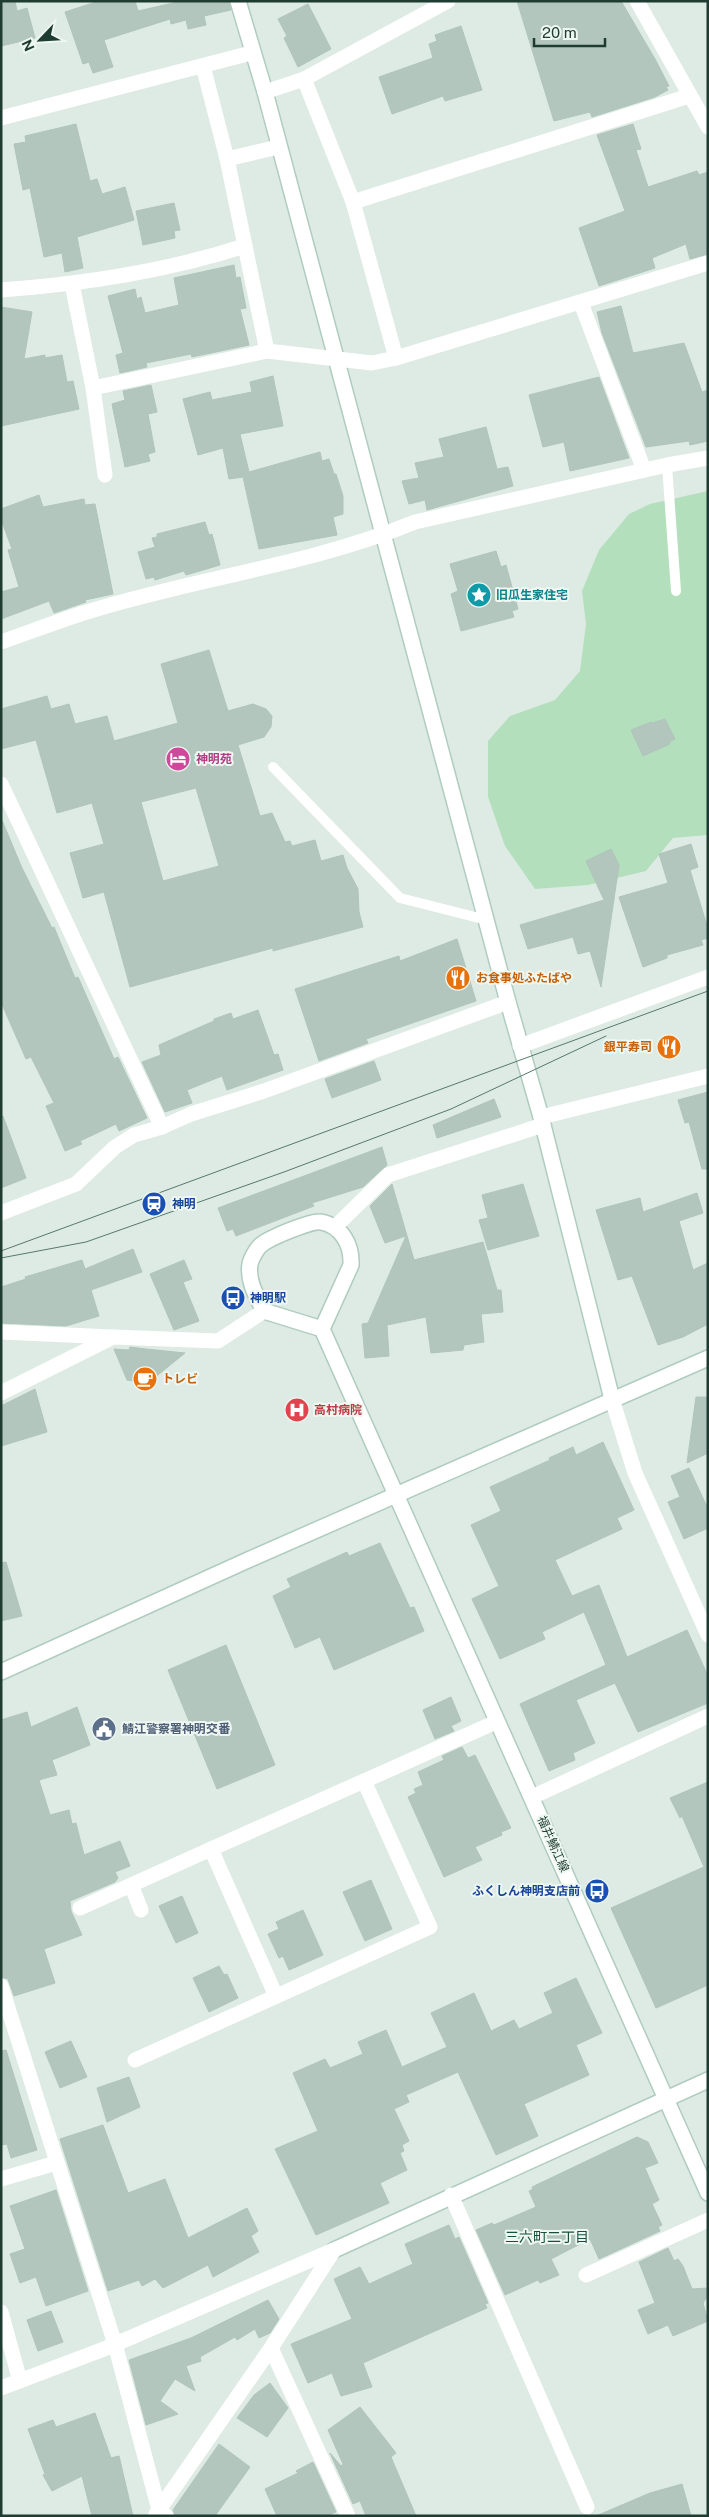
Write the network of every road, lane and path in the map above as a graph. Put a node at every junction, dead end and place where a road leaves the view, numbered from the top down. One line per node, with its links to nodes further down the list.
1 (238, 1): 4 (street)
2 (448, 1): 6 (street)
3 (637, 1): 8 (street)
4 (251, 53): 5 (street); 7 (street)
5 (203, 66): 9 (street); 12 (street)
6 (304, 79): 7 (street); 13 (street)
7 (264, 92): 11 (street)
8 (690, 96): 10 (street); 13 (street)
9 (1, 118)
10 (708, 127)
11 (278, 147): 12 (street); 20 (street)
12 (227, 160): 14 (street)
13 (353, 202): 21 (street)
14 (245, 246): 16 (street); 19 (street)
15 (708, 263): 18 (street)
16 (72, 284): 17 (street); 22 (street)
17 (1, 290)
18 (580, 303): 21 (street); 25 (street)
19 (267, 351): 20 (street); 22 (street)
20 (335, 358): 21 (street); 27 (street)
21 (396, 358)
22 (93, 388): 26 (street)
23 (708, 458): 24 (street)
24 (667, 465): 25 (street); 28 (lane)
25 (644, 470): 27 (street)
26 (105, 476)
27 (383, 535): 29 (street); 32 (street)
28 (676, 591)
29 (1, 642)
30 (273, 767): 32 (lane)
31 (1, 784): 38 (street)
32 (487, 920): 34 (street)
33 (708, 976): 35 (street)
34 (508, 1002): 35 (street); 38 (street)
35 (520, 1046): 37 (street)
36 (708, 1076): 37 (street)
37 (542, 1121): 40 (street); 47 (street)
38 (162, 1127): 39 (street)
39 (1, 1213)
40 (335, 1227): 41 (street); 42 (street)
41 (264, 1311): 42 (street); 44 (street)
42 (322, 1329): 48 (street, 福井鯖江線)
43 (1, 1332): 44 (street)
44 (113, 1338): 46 (street)
45 (708, 1358): 47 (street)
46 (1, 1393)
47 (612, 1399): 48 (street); 49 (street)
48 (395, 1497): 50 (street); 52 (street, 福井鯖江線)
49 (708, 1635)
50 (1, 1672)
51 (708, 1716): 54 (street)
52 (496, 1722): 53 (street); 54 (street, 福井鯖江線)
53 (364, 1781): 55 (street); 60 (street)
54 (532, 1797): 63 (street, 福井鯖江線)
55 (211, 1849): 56 (street); 60 (street)
56 (132, 1886): 57 (street); 58 (street)
57 (80, 1908)
58 (141, 1910)
59 (1, 1986): 64 (street)
60 (276, 1996): 61 (street)
61 (135, 2060)
62 (708, 2080): 63 (street)
63 (666, 2100): 66 (street, 福井鯖江線); 67 (street)
64 (56, 2164): 65 (street); 72 (street)
65 (1, 2179)
66 (708, 2193)
67 (452, 2196): 69 (street); 76 (street)
68 (708, 2220): 70 (street)
69 (334, 2250): 72 (street); 73 (street)
70 (586, 2275)
71 (1, 2312): 74 (street)
72 (115, 2344): 74 (street); 77 (street)
73 (271, 2348): 77 (street); 78 (street)
74 (20, 2381): 75 (street)
75 (1, 2388)
76 (587, 2507)
77 (160, 2514)
78 (348, 2516)

